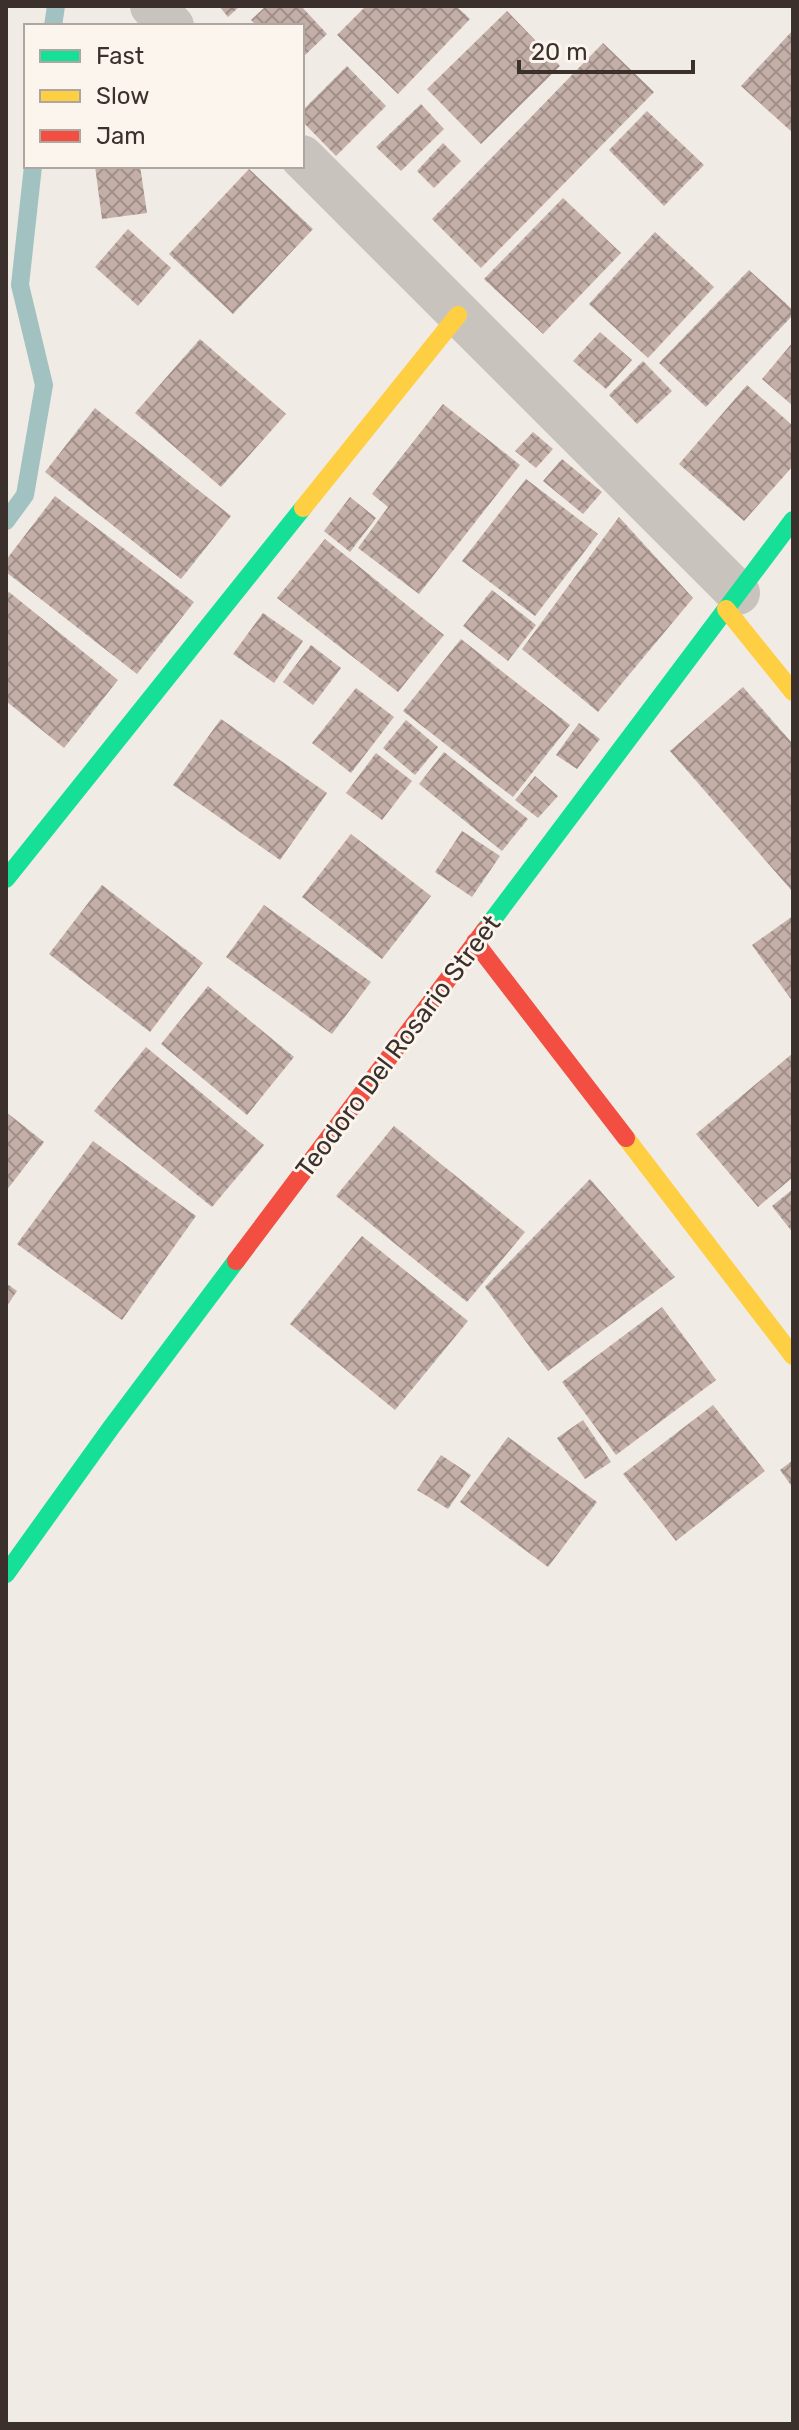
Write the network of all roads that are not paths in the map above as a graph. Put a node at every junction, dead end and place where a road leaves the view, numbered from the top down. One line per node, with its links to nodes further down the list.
1 (152, 6): 2 (street)
2 (170, 24)
3 (304, 159): 4 (street)
4 (458, 315): 6 (street); 8 (street)
5 (793, 520): 6 (street, Teodoro Del Rosario Street)
6 (732, 601): 7 (street); 9 (street, Teodoro Del Rosario Street)
7 (793, 692)
8 (6, 879)
9 (475, 942): 10 (street); 11 (street, Teodoro Del Rosario Street)
10 (793, 1356)
11 (6, 1574)

